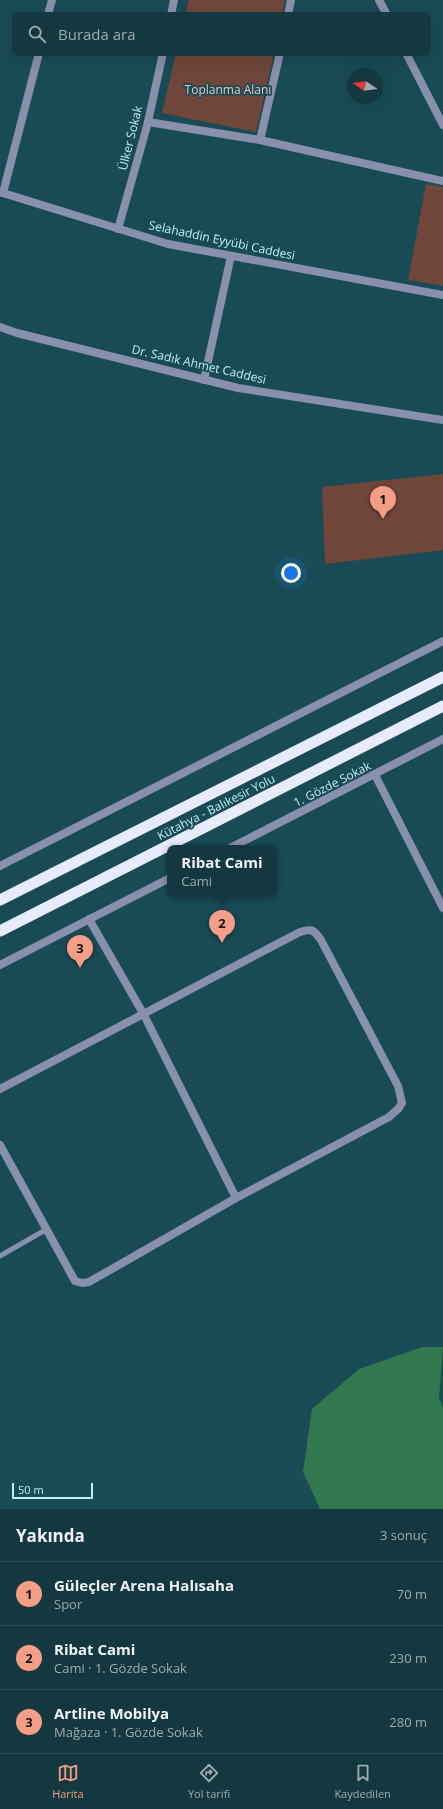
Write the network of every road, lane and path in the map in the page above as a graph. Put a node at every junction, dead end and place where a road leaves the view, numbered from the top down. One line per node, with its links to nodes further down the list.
1 (52, 0): 5 (street)
2 (174, 0): 6 (street)
3 (291, 0): 7 (street)
4 (379, 0): 8 (street)
5 (49, 12)
6 (172, 12)
7 (289, 12)
8 (385, 12)
9 (38, 56): 17 (street)
10 (162, 56): 13 (street, Ülker Sokak)
11 (279, 56): 15 (street)
12 (408, 56): 14 (street)
13 (148, 122): 15 (street); 18 (street, Ülker Sokak)
14 (443, 125)
15 (260, 140): 16 (street)
16 (443, 181)
17 (1, 192): 18 (street, Selahaddin Eyyübi Caddesi)
18 (118, 229): 19 (street, Selahaddin Eyyübi Caddesi)
19 (231, 256): 20 (street, Selahaddin Eyyübi Caddesi); 22 (street)
20 (443, 295)
21 (0, 327): 22 (street, Dr. Sadık Ahmet Caddesi)
22 (204, 380): 23 (street, Dr. Sadık Ahmet Caddesi)
23 (443, 420)
24 (443, 641): 32 (street)
25 (443, 677): 34 (highway, Kütahya - Balıkesir Yolu)
26 (443, 706): 29 (highway, Kütahya - Balıkesir Yolu)
27 (443, 739): 28 (street, 1. Gözde Sokak)
28 (376, 775): 30 (street, 1. Gözde Sokak); 35 (street)
29 (169, 845)
30 (236, 845)
31 (167, 846): 37 (highway, Kütahya - Balıkesir Yolu)
32 (0, 866)
33 (167, 880): 36 (street)
34 (0, 900)
35 (443, 908)
36 (89, 919): 38 (street); 39 (street)
37 (0, 931)
38 (0, 965)
39 (144, 1015): 40 (street); 42 (street); 42 (street)
40 (0, 1089)
41 (0, 1145): 43 (street)
42 (236, 1198): 43 (street)
43 (47, 1229): 44 (lane)
44 (0, 1256)

